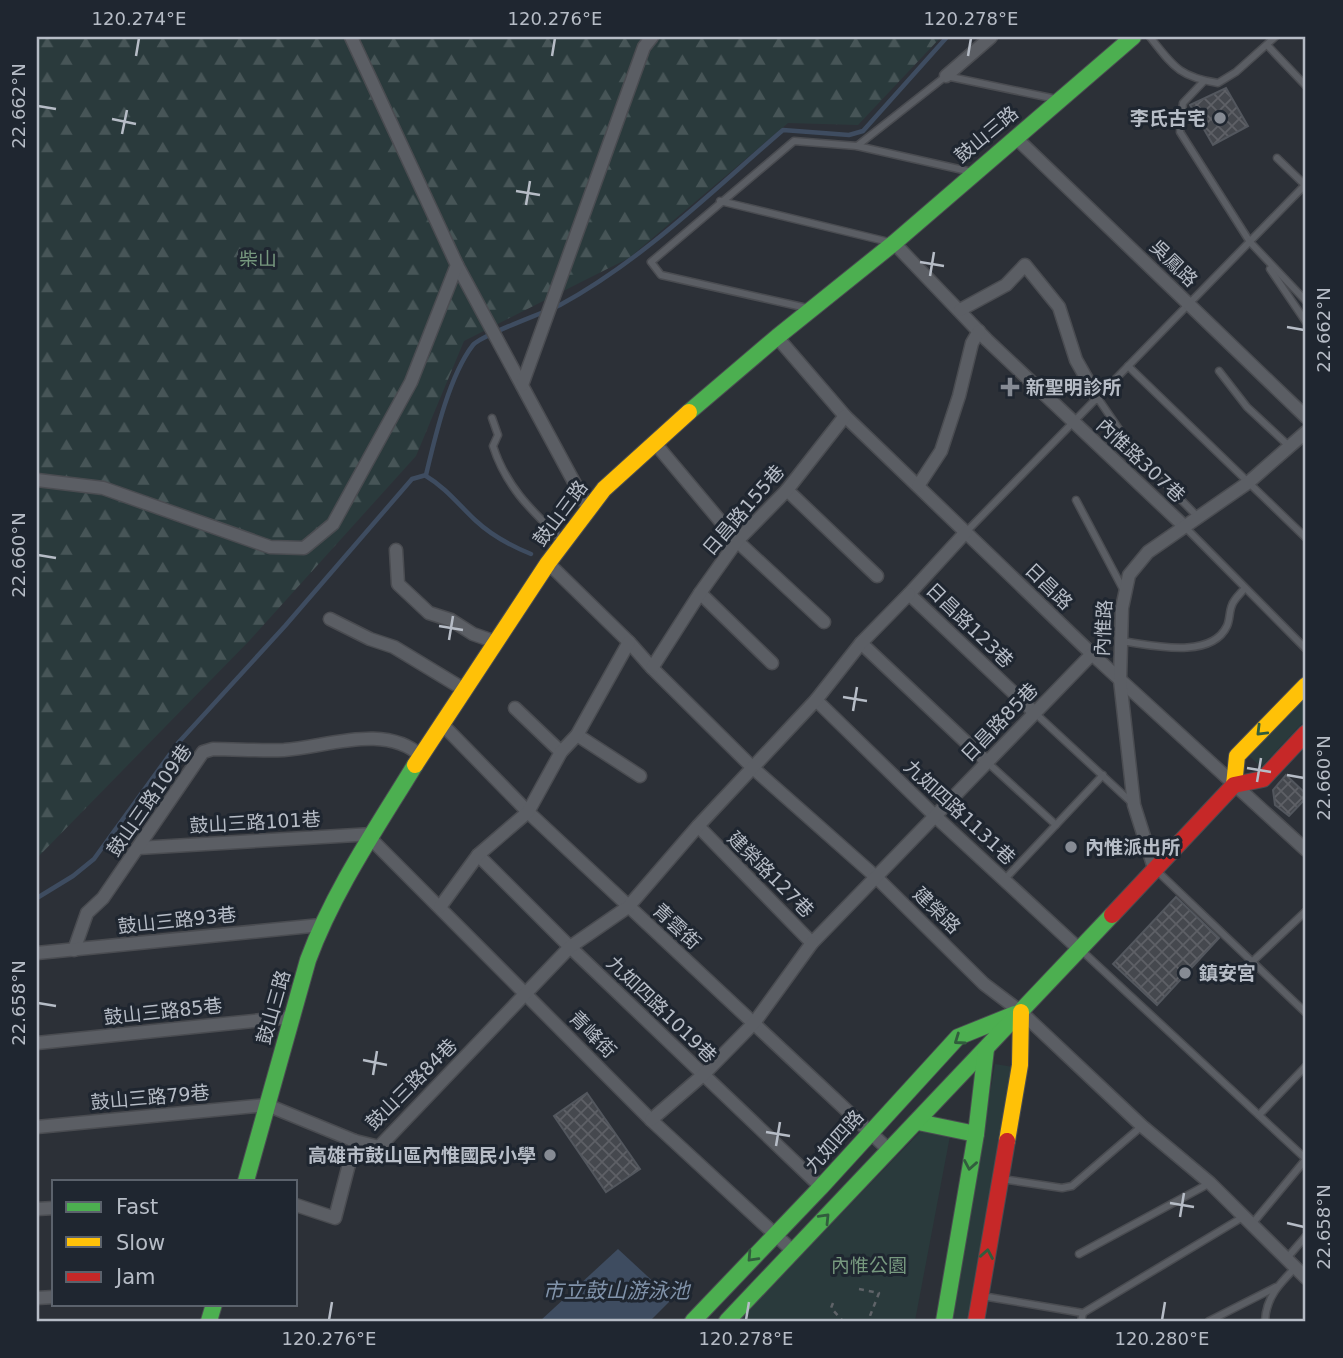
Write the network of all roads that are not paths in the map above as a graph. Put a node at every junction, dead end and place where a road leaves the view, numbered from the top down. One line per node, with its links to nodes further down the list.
1 (351, 37): 21 (street)
2 (652, 37): 32 (street)
3 (991, 37): 8 (street)
4 (1133, 37): 11 (street, 鼓山三路)
5 (1150, 37): 9 (lane)
6 (1275, 37): 7 (lane)
7 (1267, 45): 9 (lane); 10 (lane)
8 (946, 76): 11 (lane); 13 (lane)
9 (1204, 81): 18 (lane)
10 (1306, 86)
11 (1060, 100): 12 (street, 鼓山三路)
12 (1015, 137): 15 (street, 鼓山三路); 23 (street, 吳鳳路)
13 (857, 146): 15 (lane); 17 (lane)
14 (1277, 158): 16 (lane)
15 (974, 172): 19 (street, 鼓山三路)
16 (1306, 185): 18 (lane)
17 (720, 201): 19 (lane); 25 (lane)
18 (1250, 242): 20 (lane); 23 (lane)
19 (894, 243): 25 (street, 鼓山三路); 26 (street, 內惟路307巷)
20 (1260, 253): 22 (lane); 24 (lane)
21 (457, 265): 32 (street); 41 (street)
22 (1306, 301): 24 (lane)
23 (1189, 304): 30 (lane); 35 (street, 吳鳳路)
24 (1296, 307): 27 (lane)
25 (812, 309): 29 (street, 鼓山三路)
26 (960, 310): 28 (street, 內惟路307巷); 33 (street)
27 (1306, 322)
28 (979, 331): 37 (street, 內惟路307巷); 43 (street)
29 (777, 337): 34 (street, 日昌路); 39 (street, 鼓山三路)
30 (1128, 366): 33 (lane); 42 (lane)
31 (1219, 371): 40 (lane)
32 (522, 385): 46 (street)
33 (1097, 397): 37 (lane); 47 (lane)
34 (845, 416): 43 (street, 日昌路); 44 (street, 日昌路155巷)
35 (1306, 417)
36 (492, 418): 51 (lane)
37 (1072, 422): 48 (street, 內惟路307巷); 49 (lane)
38 (1306, 432): 40 (street, 內惟路)
39 (654, 442): 46 (street, 鼓山三路); 52 (street)
40 (1290, 447): 42 (street, 內惟路)
41 (37, 480)
42 (1248, 482): 47 (street, 內惟路); 50 (lane)
43 (918, 486): 49 (street, 日昌路)
44 (788, 490): 52 (street, 日昌路155巷); 55 (street)
45 (1076, 500): 57 (lane)
46 (588, 508): 51 (street, 鼓山三路)
47 (1197, 516): 48 (street, 內惟路)
48 (1184, 527): 56 (lane); 57 (street, 內惟路)
49 (966, 532): 59 (street, 日昌路123巷); 67 (street, 日昌路)
50 (1306, 538)
51 (564, 541): 54 (street, 鼓山三路)
52 (737, 541): 58 (street, 日昌路155巷); 61 (street)
53 (396, 550): 63 (street)
54 (548, 563): 63 (street, 鼓山三路); 64 (street, 建榮路)
55 (877, 576)
56 (1245, 588): 62 (lane); 66 (lane)
57 (1124, 591): 62 (street, 內惟路)
58 (700, 593): 68 (street); 69 (street, 日昌路155巷)
59 (909, 594): 65 (street); 75 (street, 日昌路123巷)
60 (330, 620): 72 (street)
61 (824, 622)
62 (1120, 641): 70 (street, 內惟路)
63 (496, 642): 72 (street, 鼓山三路)
64 (629, 642): 69 (street, 建榮路); 78 (street)
65 (861, 643): 73 (street); 81 (street)
66 (1306, 649)
67 (1092, 654): 70 (street, 日昌路); 75 (street, 日昌路85巷)
68 (772, 663)
69 (652, 667): 82 (street, 建榮路)
70 (1120, 680): 85 (street, 日昌路); 86 (street, 內惟路)
71 (1306, 685): 85 (street, one-way to 85)
72 (465, 690): 76 (street, 鼓山三路)
73 (816, 700): 82 (street); 88 (street, 九如四路1131巷)
74 (515, 708): 79 (street)
75 (1035, 713): 81 (street, 日昌路85巷); 83 (lane)
76 (442, 724): 80 (street, 鼓山三路); 87 (street, 青雲街)
77 (1306, 733): 85 (street, 九如四路)
78 (577, 735): 79 (street); 84 (street)
79 (561, 752): 87 (street)
80 (421, 756): 91 (street, 鼓山三路); 92 (street, 鼓山三路109巷)
81 (987, 762): 88 (street, 日昌路85巷); 89 (lane)
82 (753, 768): 90 (street); 96 (street, 建榮路)
83 (1103, 775): 86 (lane); 89 (lane)
84 (640, 776)
85 (1234, 785): 93 (street, 日昌路); 95 (street, 九如四路)
86 (1134, 805): 95 (street, 內惟路)
87 (528, 812): 94 (street); 99 (street, 青雲街)
88 (935, 816): 96 (street, 日昌路85巷); 97 (street, 九如四路1131巷)
89 (1056, 825): 97 (lane)
90 (698, 827): 99 (street); 102 (street, 建榮路127巷)
91 (372, 837): 92 (street, 鼓山三路101巷); 98 (street, 青峰街); 101 (street, 鼓山三路)
92 (138, 848): 105 (street, 鼓山三路109巷)
93 (1306, 850)
94 (478, 855): 98 (street); 103 (street, 九如四路1019巷)
95 (1154, 868): 104 (street, 九如四路); 107 (lane)
96 (876, 877): 102 (street, 建榮路127巷); 109 (street, 建榮路)
97 (1004, 880): 104 (street, 九如四路1131巷)
98 (440, 907): 108 (street, 青峰街)
99 (628, 907): 103 (street); 112 (street, 青雲街)
100 (1306, 911): 107 (lane)
101 (320, 925): 105 (street, 鼓山三路93巷); 111 (street, 鼓山三路)
102 (812, 943): 112 (street)
103 (570, 947): 108 (street); 116 (street, 九如四路1019巷)
104 (1079, 949): 109 (street, 九如四路); 118 (lane)
105 (74, 950): 106 (street, 鼓山三路93巷)
106 (37, 953)
107 (1253, 961): 110 (lane)
108 (526, 994): 119 (street, 青峰街); 125 (street, 鼓山三路84巷)
109 (1021, 1012): 114 (street, 九如四路); 121 (street, 建榮路); 123 (street, 九如四路, one-way to 123); 127 (street)
110 (1306, 1013)
111 (292, 1017): 113 (street, 鼓山三路85巷); 117 (street, 鼓山三路)
112 (754, 1023): 116 (street); 123 (street, 青雲街)
113 (37, 1043)
114 (986, 1049): 120 (street, 九如四路); 124 (street)
115 (1306, 1066): 118 (lane)
116 (703, 1075): 119 (street); 130 (street, 九如四路1019巷)
117 (267, 1105): 122 (street, 鼓山三路79巷); 125 (street, 鼓山三路84巷); 128 (street, 鼓山三路)
118 (1259, 1115): 132 (lane)
119 (651, 1120): 133 (street, 青峰街)
120 (918, 1122): 124 (street); 126 (street, 九如四路)
121 (1142, 1126): 127 (lane); 129 (street, 建榮路)
122 (37, 1127)
123 (871, 1132): 126 (street, 青雲街); 130 (street, 九如四路)
124 (976, 1134): 144 (street, one-way to 144)
125 (355, 1141): 131 (street)
126 (890, 1151): 135 (street, 九如四路, one-way to 126)
127 (1000, 1179): 140 (street, one-way to 127)
128 (246, 1180)
129 (1210, 1183): 132 (street, 建榮路); 136 (lane)
130 (821, 1187): 133 (street, 九如四路)
131 (298, 1206)
132 (1249, 1220): 137 (street, 建榮路); 141 (lane)
133 (775, 1233): 135 (street, 青峰街); 142 (street, 九如四路, one-way to 142)
134 (1306, 1236): 137 (lane)
135 (793, 1251): 143 (street, 九如四路)
136 (1079, 1254)
137 (1292, 1263): 138 (street, 建榮路); 139 (lane)
138 (1306, 1278)
139 (1276, 1287): 146 (lane); 147 (lane)
140 (980, 1296): 141 (lane); 145 (street)
141 (1083, 1319)
142 (693, 1321)
143 (727, 1321)
144 (944, 1321)
145 (976, 1321)
146 (1209, 1321)
147 (1265, 1321)

